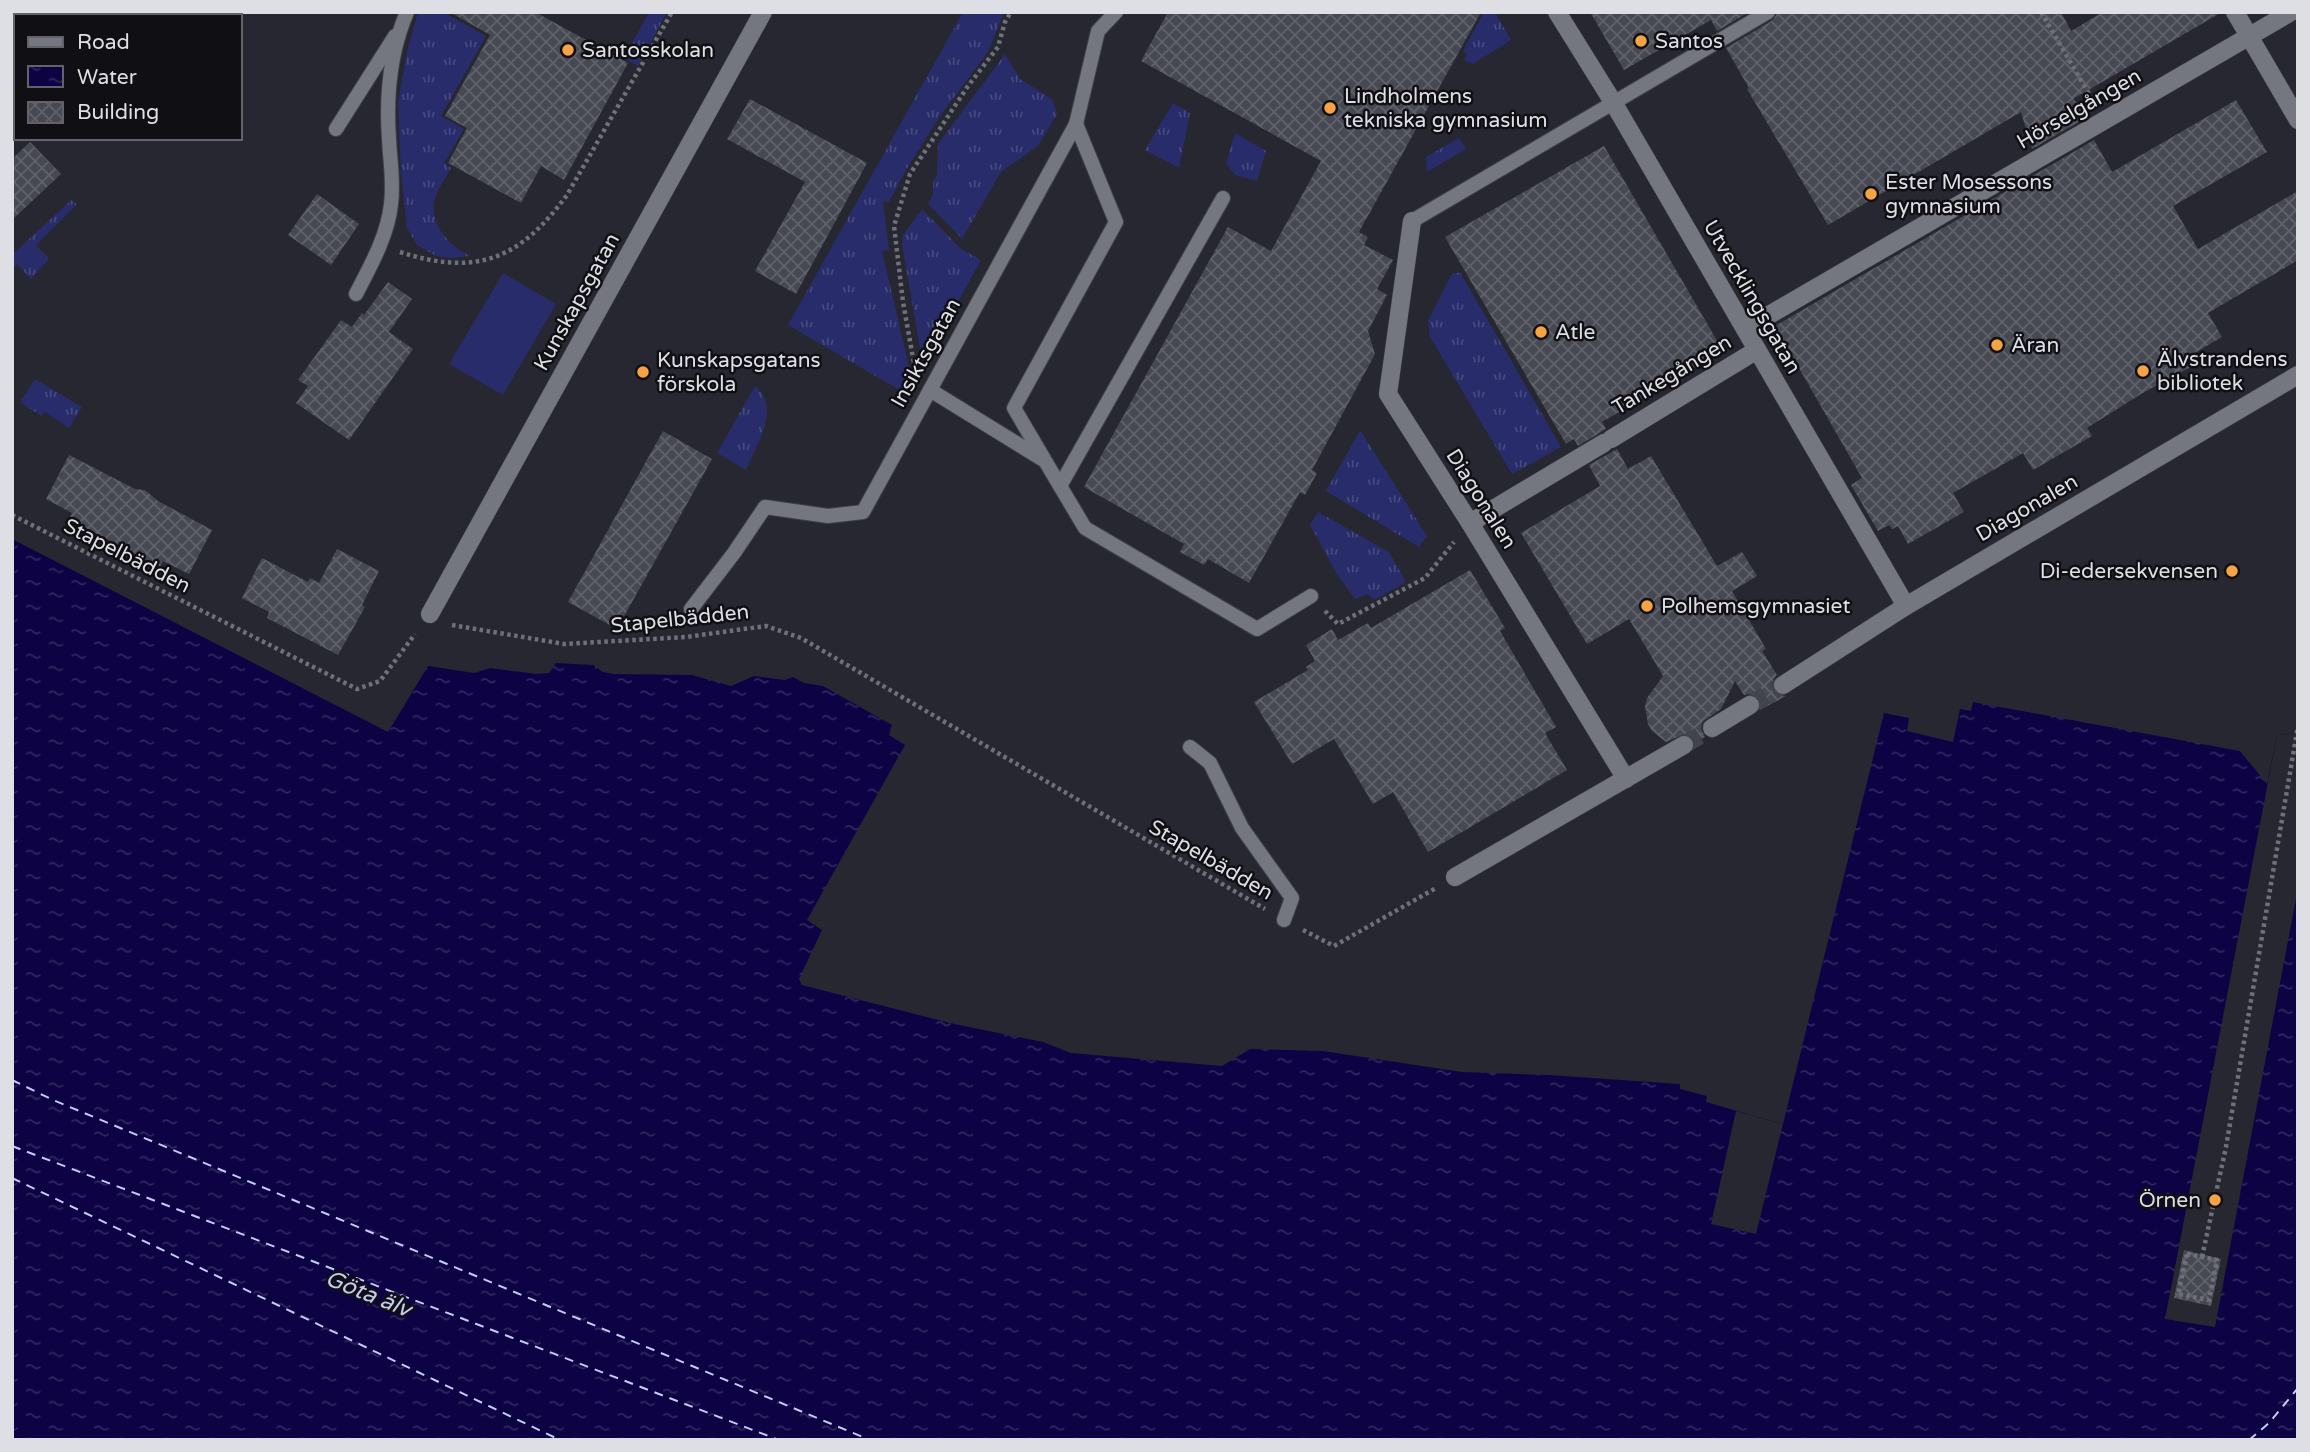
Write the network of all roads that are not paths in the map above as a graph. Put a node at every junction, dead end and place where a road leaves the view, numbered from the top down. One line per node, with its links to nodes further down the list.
1 (763, 12): 26 (street, Kunskapsgatan)
2 (1116, 12): 11 (lane, Insiktsgatan)
3 (1557, 12): 9 (street, Utvecklingsgatan)
4 (1768, 12): 9 (lane)
5 (2235, 12): 8 (street)
6 (2291, 12): 8 (street, Hörselgången)
7 (405, 18): 12 (lane); 15 (lane)
8 (2249, 36): 10 (street); 16 (street, Hörselgången)
9 (1613, 102): 14 (lane); 16 (street, Utvecklingsgatan)
10 (2298, 120)
11 (1076, 124): 19 (lane, Insiktsgatan); 20 (lane)
12 (336, 129)
13 (1223, 198): 21 (lane)
14 (1412, 221): 22 (street, Diagonalen)
15 (356, 294)
16 (1745, 329): 17 (street, Utvecklingsgatan)
17 (1757, 350): 22 (street, Tankegången); 24 (street, Utvecklingsgatan)
18 (2298, 375): 24 (street, Diagonalen)
19 (930, 390): 20 (lane); 25 (lane, Insiktsgatan)
20 (1045, 461): 21 (lane)
21 (1060, 486): 23 (lane)
22 (1470, 523): 32 (street, Diagonalen)
23 (1311, 596)
24 (1906, 606): 27 (street, Diagonalen)
25 (691, 609)
26 (430, 614)
27 (1783, 685)
28 (1750, 705): 29 (street)
29 (1712, 728)
30 (1684, 746): 32 (street)
31 (1190, 747): 34 (lane)
32 (1626, 779): 33 (street)
33 (1455, 877)
34 (1284, 920)

